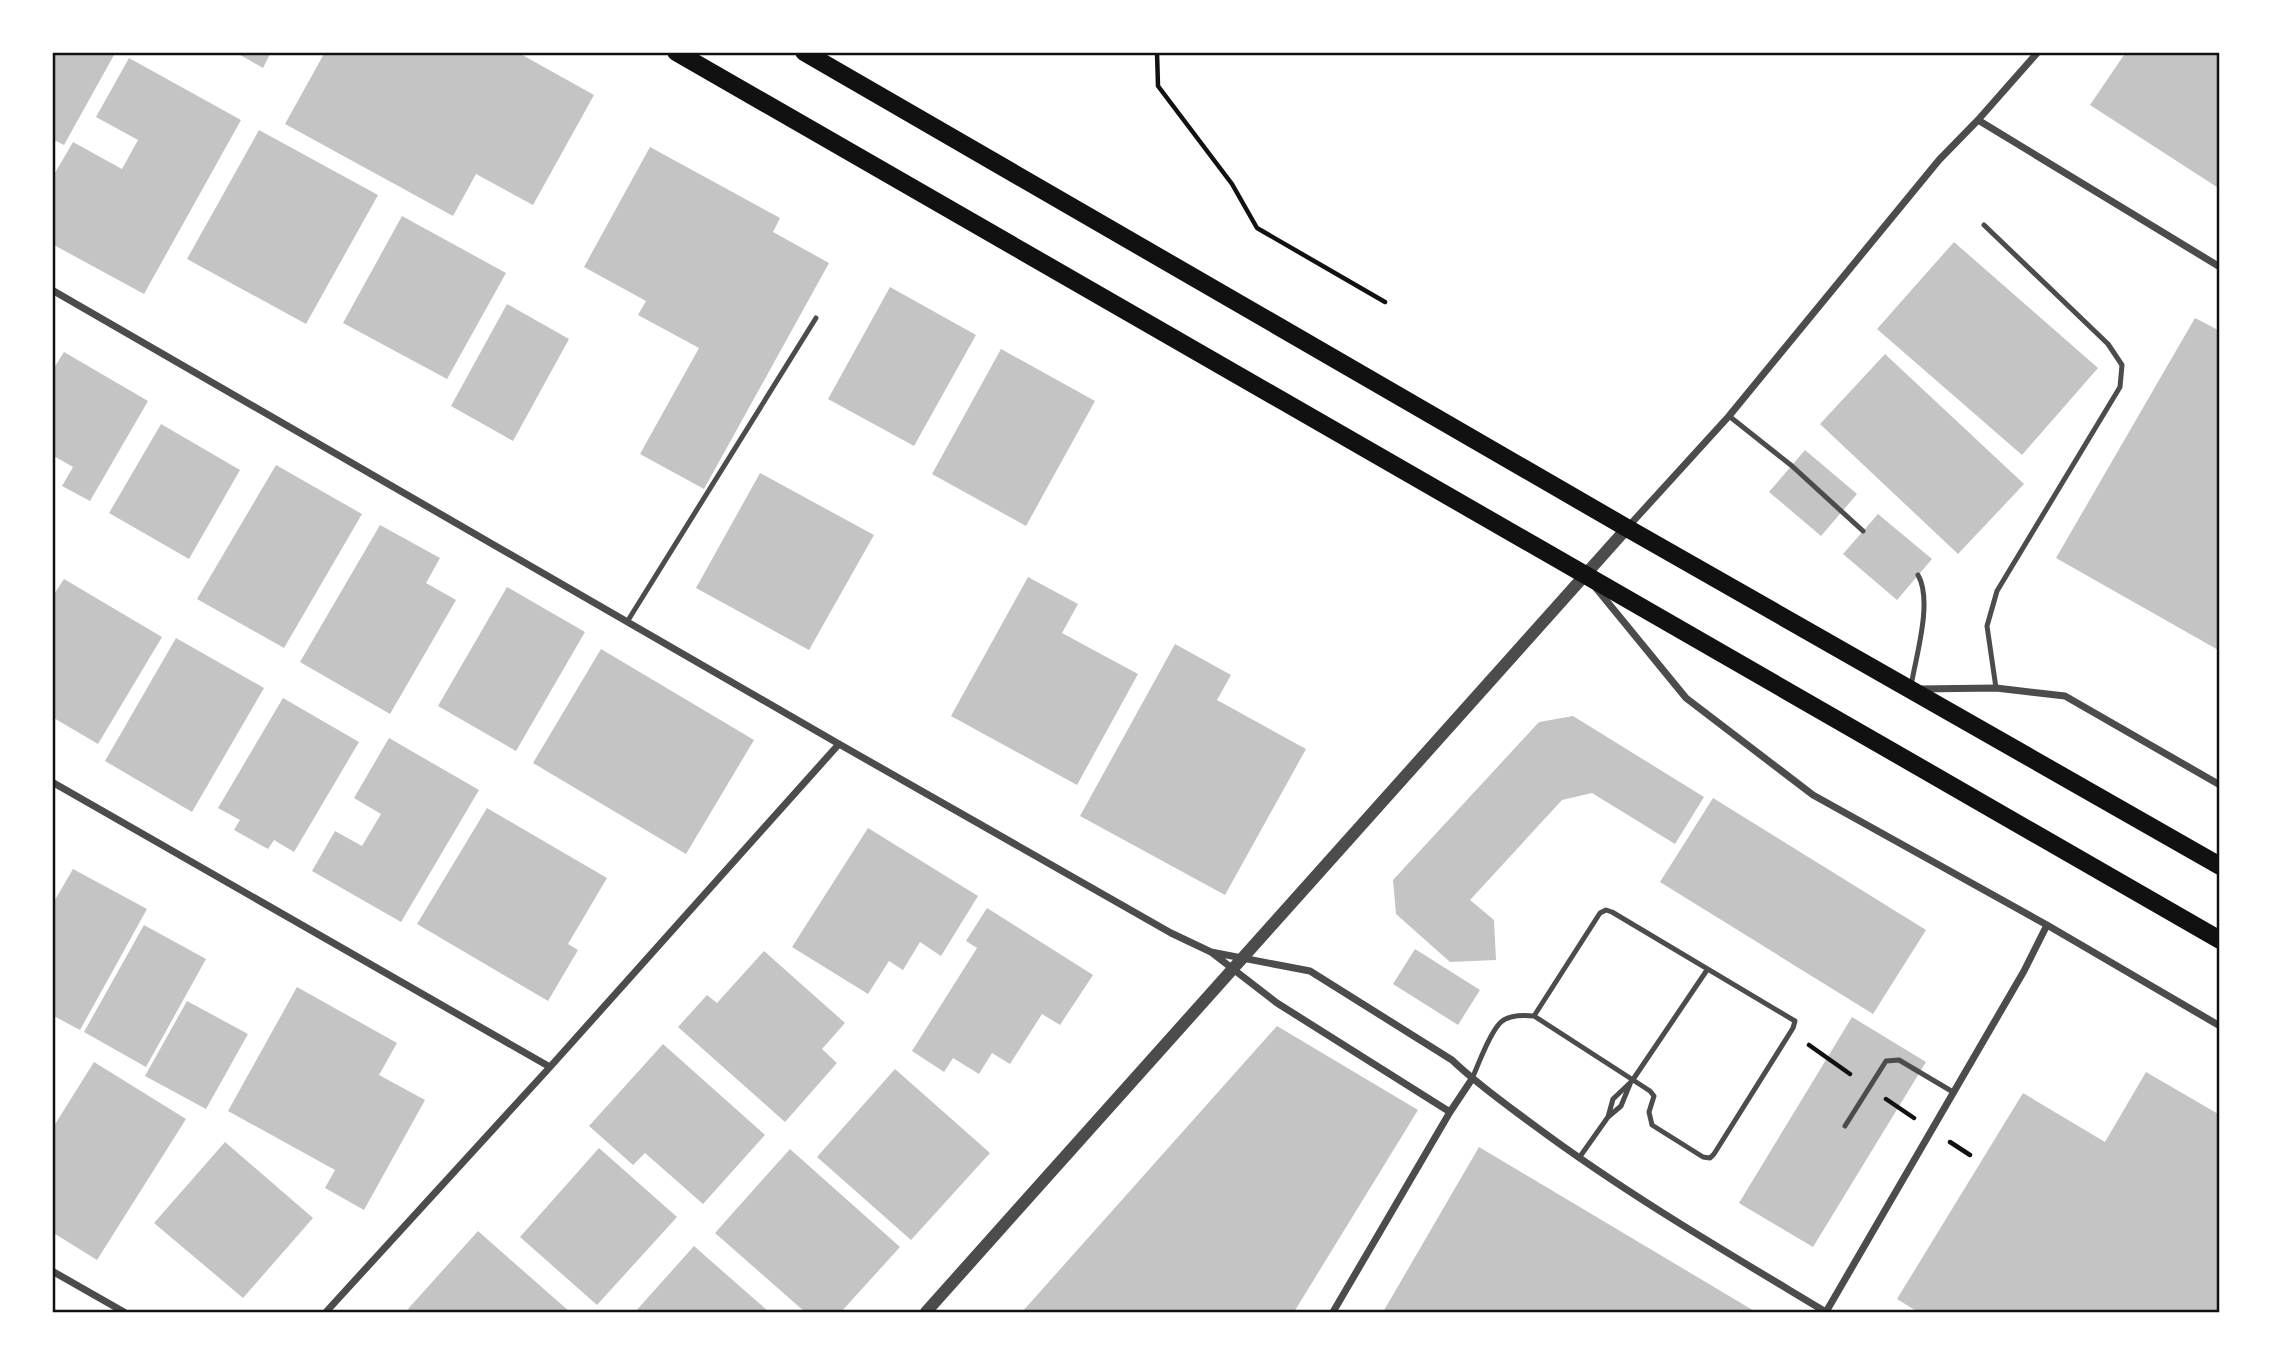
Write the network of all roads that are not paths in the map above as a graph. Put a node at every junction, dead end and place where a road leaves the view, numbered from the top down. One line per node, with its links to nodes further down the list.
1 (676, 52): 12 (main road)
2 (804, 52): 10 (main road)
3 (2038, 52): 4 (street)
4 (1978, 120): 6 (street); 9 (street)
5 (1984, 225): 15 (lane)
6 (2220, 267)
7 (52, 290): 14 (street)
8 (816, 318): 14 (lane)
9 (1729, 416): 10 (street); 11 (lane)
10 (1627, 528): 12 (street); 16 (main road)
11 (1863, 531)
12 (1584, 574): 21 (street); 22 (main road); 24 (street)
13 (1918, 575): 16 (lane)
14 (627, 622): 17 (street)
15 (1996, 688): 16 (street); 19 (street)
16 (1910, 689): 20 (main road)
17 (839, 744): 23 (street); 29 (street)
18 (52, 782): 29 (street)
19 (2220, 785)
20 (2220, 866)
21 (2047, 925): 28 (street); 32 (street)
22 (2220, 940)
23 (1211, 952): 24 (street); 25 (street)
24 (1245, 957): 25 (street); 30 (street)
25 (1233, 970): 33 (street); 40 (street)
26 (1707, 970): 27 (lane); 31 (lane); 31 (lane)
27 (1534, 1016): 30 (lane); 31 (lane)
28 (2220, 1026)
29 (550, 1067): 39 (street)
30 (1472, 1079): 33 (street); 36 (street)
31 (1632, 1081): 34 (lane); 34 (lane)
32 (1953, 1092): 35 (lane); 42 (street)
33 (1450, 1112): 41 (street)
34 (1608, 1117): 36 (lane)
35 (1845, 1126)
36 (1579, 1159): 42 (street)
37 (52, 1271): 38 (street)
38 (124, 1312)
39 (326, 1312)
40 (926, 1312)
41 (1333, 1312)
42 (1826, 1312)

